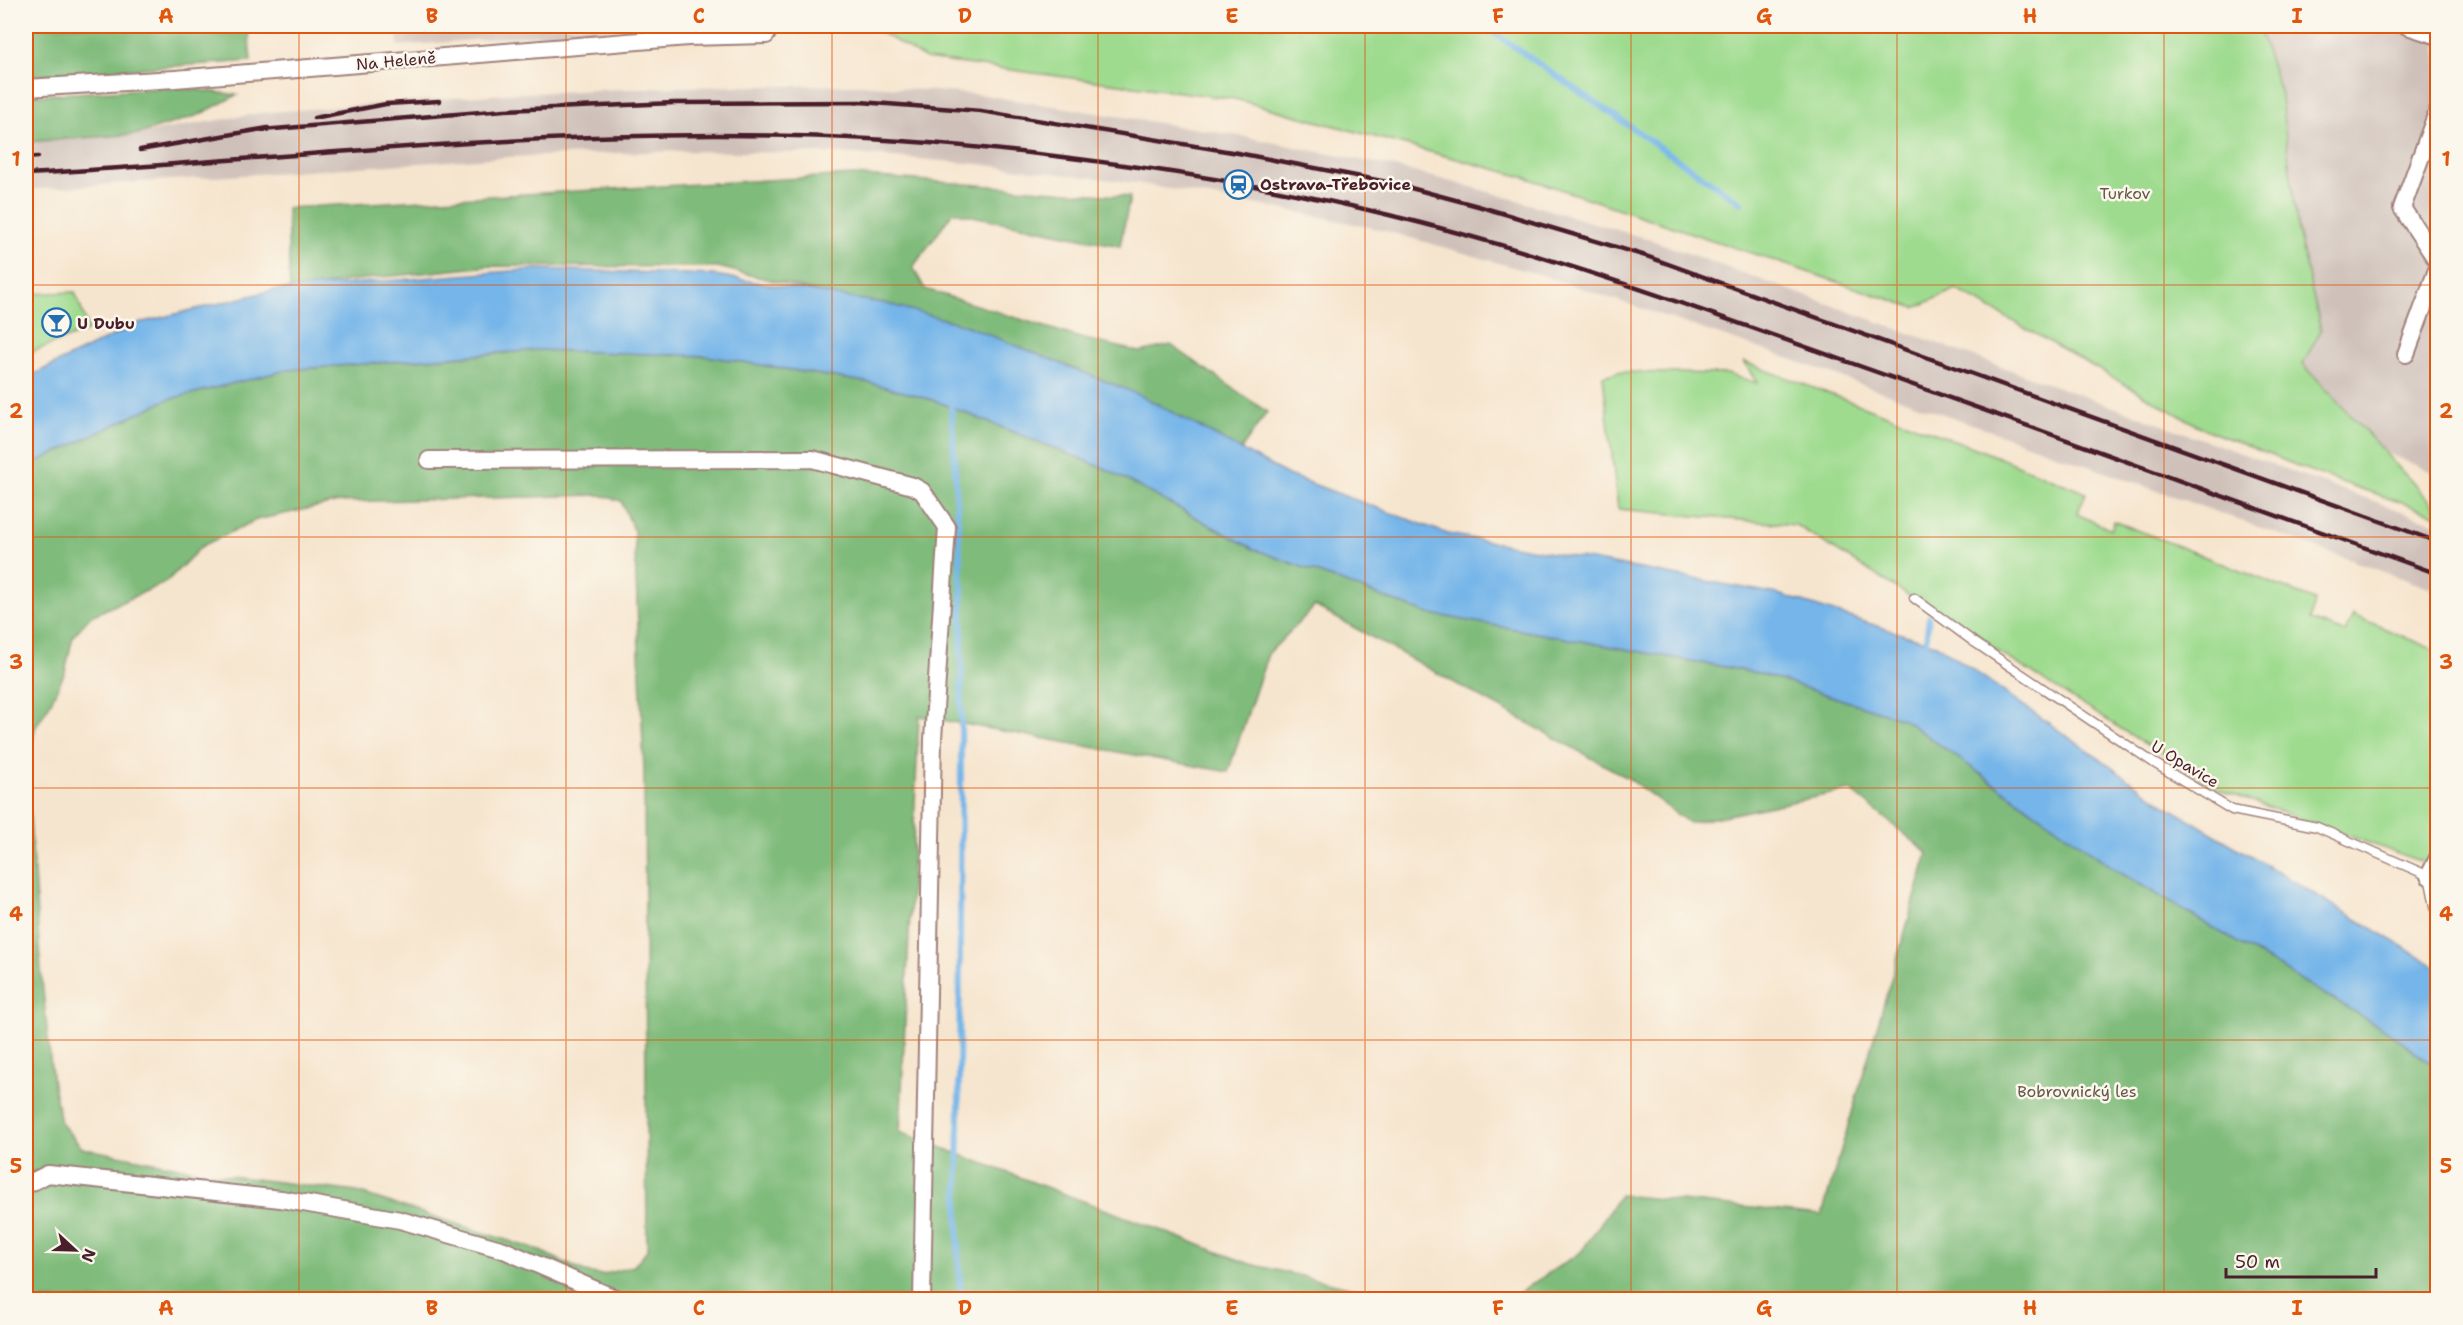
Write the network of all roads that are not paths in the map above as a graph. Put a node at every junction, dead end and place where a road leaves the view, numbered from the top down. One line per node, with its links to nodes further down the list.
1 (2407, 26): 3 (street)
2 (769, 30): 4 (street, Na Heleně)
3 (2438, 36)
4 (26, 88)
5 (2438, 110): 6 (street)
6 (2438, 262)
7 (2438, 267): 8 (street)
8 (2406, 354)
9 (429, 460): 16 (street)
10 (1914, 598): 12 (lane, U Opavice)
11 (2438, 858): 12 (street)
12 (2429, 876): 13 (lane)
13 (2438, 921)
14 (26, 1185): 15 (street)
15 (619, 1299)
16 (922, 1299)

